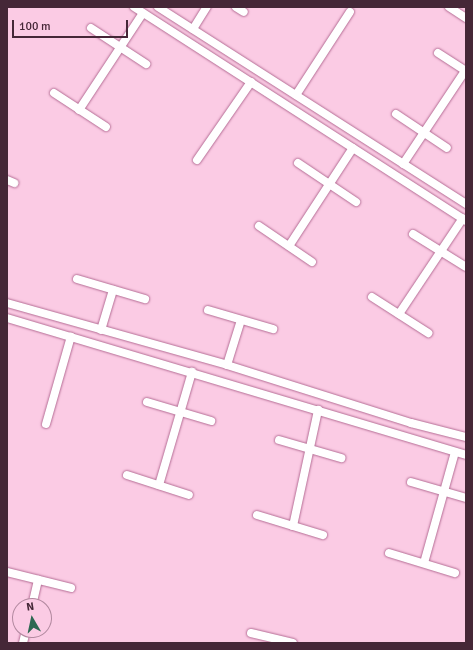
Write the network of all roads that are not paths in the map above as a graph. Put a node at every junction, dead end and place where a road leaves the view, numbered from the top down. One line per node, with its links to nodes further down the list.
1 (134, 7): 8 (street)
2 (158, 7): 11 (street)
3 (207, 7): 11 (street)
4 (236, 7): 6 (street)
5 (449, 7): 9 (street)
6 (244, 12)
7 (350, 12): 18 (street)
8 (143, 13): 12 (street); 16 (street)
9 (466, 18)
10 (91, 28): 12 (street)
11 (193, 29): 18 (street)
12 (120, 47): 14 (street); 19 (street)
13 (438, 54): 15 (street)
14 (146, 64)
15 (466, 71): 22 (street)
16 (250, 82): 23 (street); 25 (street)
17 (54, 93): 19 (street)
18 (296, 95): 27 (street)
19 (79, 110): 21 (street)
20 (396, 114): 22 (street)
21 (106, 127)
22 (424, 133): 24 (street); 27 (street)
23 (353, 148): 28 (street); 31 (street)
24 (447, 148)
25 (197, 160)
26 (298, 163): 28 (street)
27 (403, 164): 30 (street)
28 (329, 184): 29 (street); 34 (street)
29 (356, 202)
30 (466, 204)
31 (464, 220): 35 (street)
32 (259, 226): 34 (street)
33 (413, 234): 35 (street)
34 (288, 246): 36 (street)
35 (441, 251): 37 (street); 44 (street)
36 (312, 262)
37 (466, 267)
38 (77, 279): 39 (street)
39 (113, 290): 41 (street); 48 (street)
40 (372, 297): 44 (street)
41 (145, 299)
42 (7, 303): 48 (street)
43 (208, 310): 46 (street)
44 (399, 314): 49 (street)
45 (7, 318): 50 (street)
46 (241, 320): 47 (street); 51 (street)
47 (273, 329)
48 (101, 330): 51 (street)
49 (428, 333)
50 (71, 336): 52 (street); 58 (street)
51 (228, 365): 57 (street)
52 (192, 372): 54 (street); 55 (street)
53 (147, 402): 55 (street)
54 (318, 410): 59 (street); 62 (street)
55 (181, 412): 56 (street); 68 (street)
56 (211, 422)
57 (411, 423): 59 (street); 60 (street)
58 (46, 424)
59 (406, 437): 63 (street)
60 (466, 437)
61 (279, 440): 62 (street)
62 (310, 449): 65 (street); 73 (street)
63 (455, 452): 64 (street); 69 (street)
64 (466, 455)
65 (341, 458)
66 (127, 475): 68 (street)
67 (411, 482): 69 (street)
68 (159, 485): 70 (street)
69 (443, 492): 71 (street); 76 (street)
70 (189, 495)
71 (466, 498)
72 (257, 515): 73 (street)
73 (293, 526): 74 (street)
74 (322, 535)
75 (389, 553): 76 (street)
76 (424, 563): 78 (street)
77 (7, 572): 79 (street)
78 (455, 572)
79 (38, 580): 80 (street); 81 (street)
80 (71, 588)
81 (34, 598)
82 (251, 633): 83 (street)
83 (280, 642): 84 (street)
84 (293, 643)

